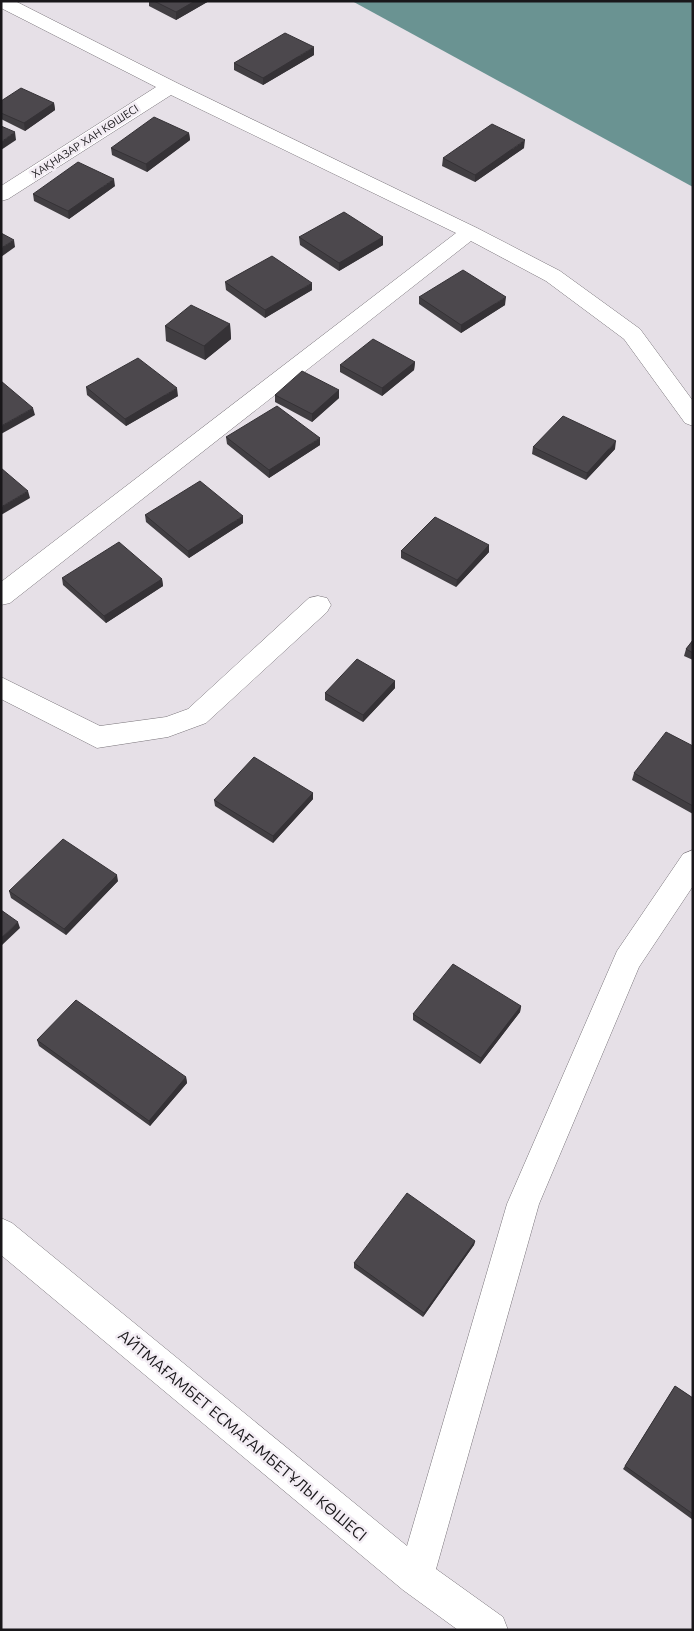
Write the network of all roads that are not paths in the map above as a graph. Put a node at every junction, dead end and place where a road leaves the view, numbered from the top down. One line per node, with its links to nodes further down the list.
1 (1, 1): 2 (street)
2 (170, 87): 3 (street, ХАҚНАЗАР ХАН КӨШЕСІ); 4 (street)
3 (1, 194)
4 (470, 232): 5 (street); 6 (street)
5 (693, 418)
6 (1, 596)
7 (318, 605): 8 (street)
8 (1, 687)
9 (693, 862): 11 (street)
10 (1, 1234): 11 (street, АЙТМАҒАМБЕТ ЕСМАҒАМБЕТҰЛЫ КӨШЕСІ)
11 (416, 1577): 12 (street, АЙТМАҒАМБЕТ ЕСМАҒАМБЕТҰЛЫ КӨШЕСІ)
12 (490, 1630)

